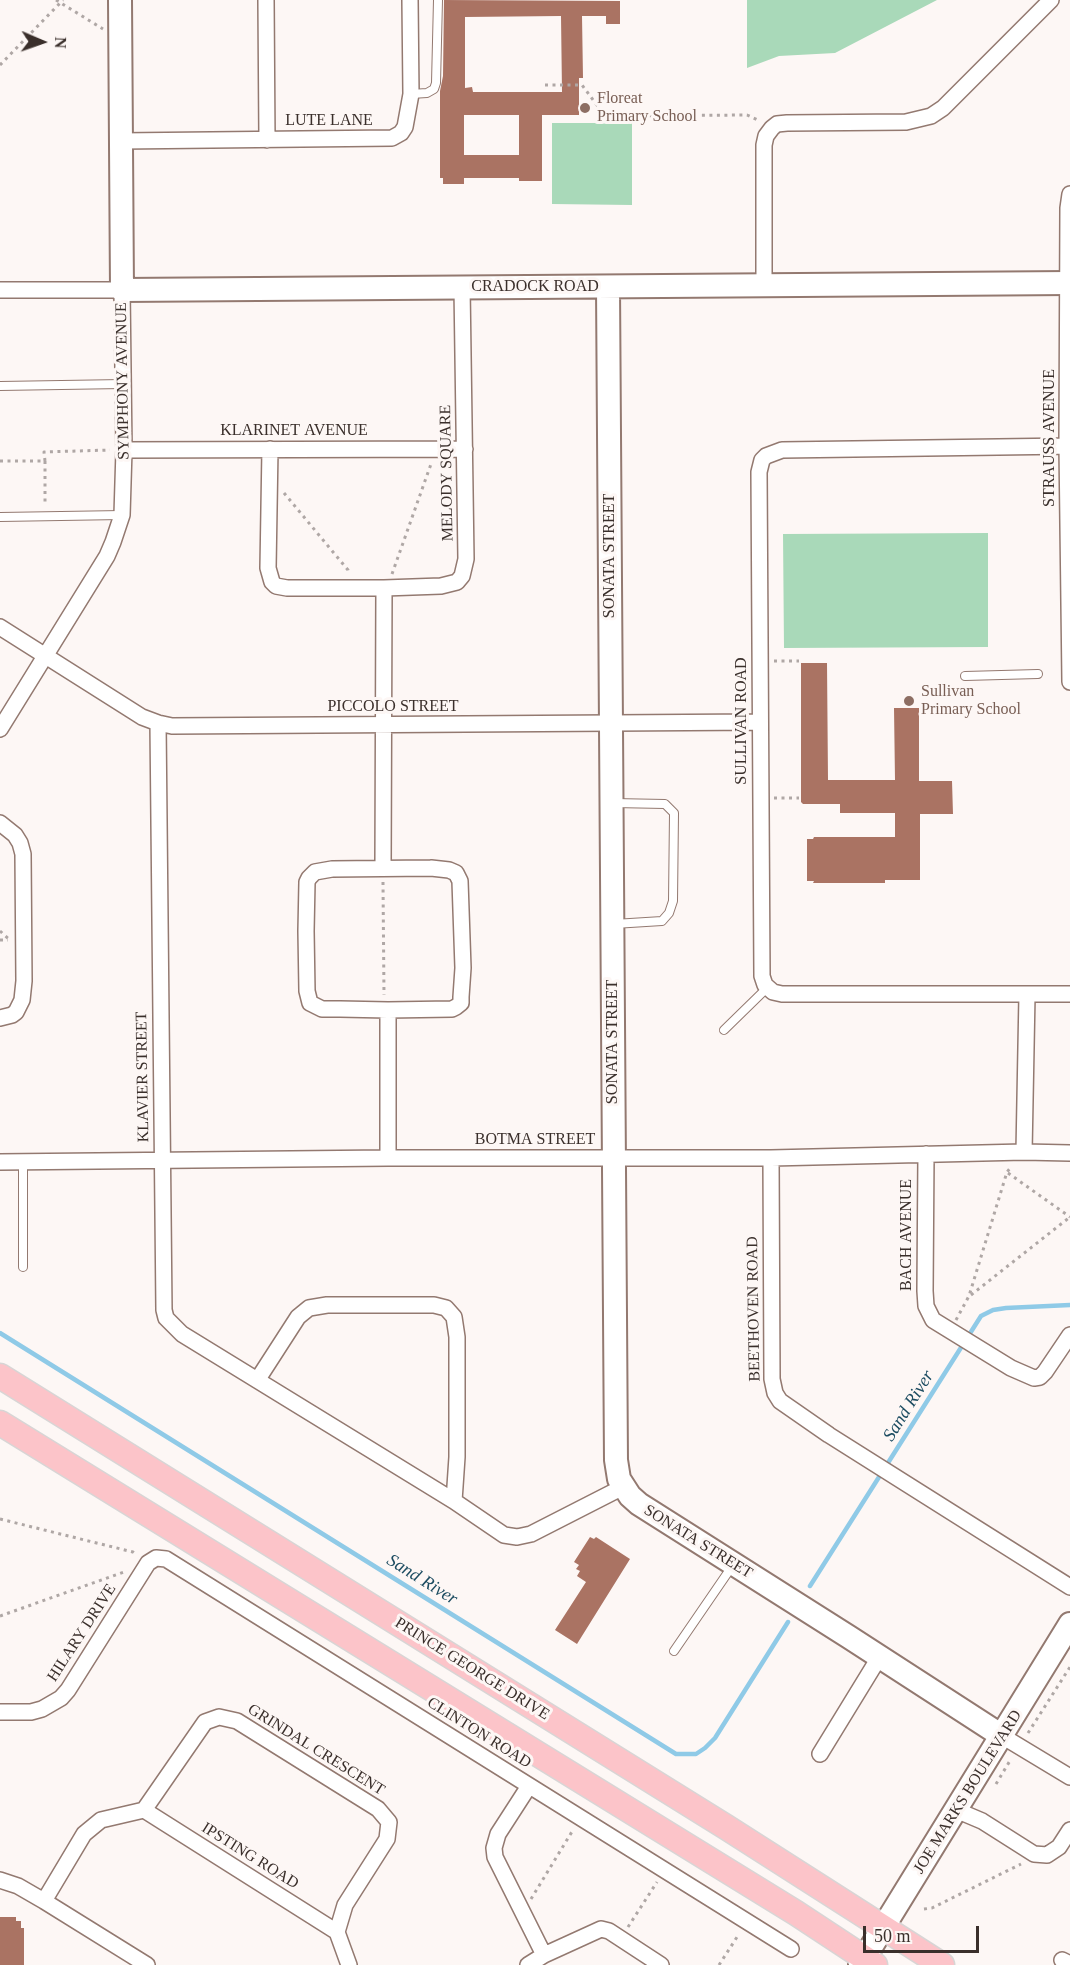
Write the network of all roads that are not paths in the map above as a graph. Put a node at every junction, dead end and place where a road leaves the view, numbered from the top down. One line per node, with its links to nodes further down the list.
1 (120, 0): 8 (street, SYMPHONY AVENUE)
2 (266, 0): 7 (street)
3 (410, 0): 6 (street, LUTE LANE)
4 (438, 0): 6 (lane)
5 (1051, 0): 11 (street)
6 (411, 94): 7 (street, LUTE LANE)
7 (267, 140): 8 (street, LUTE LANE)
8 (121, 141): 15 (street, SYMPHONY AVENUE)
9 (1070, 194): 10 (street, STRAUSS AVENUE)
10 (1069, 283): 11 (street, CRADOCK ROAD); 18 (street, STRAUSS AVENUE)
11 (764, 286): 13 (street, CRADOCK ROAD)
12 (462, 287): 13 (street, CRADOCK ROAD); 15 (street, CRADOCK ROAD); 20 (street, MELODY SQUARE)
13 (608, 287): 32 (street, SONATA STREET)
14 (0, 290): 15 (street, CRADOCK ROAD)
15 (122, 290): 16 (street, SYMPHONY AVENUE)
16 (123, 384): 17 (lane); 21 (street, SYMPHONY AVENUE)
17 (0, 386)
18 (1068, 446): 29 (street, STRAUSS AVENUE); 30 (street, SULLIVAN ROAD)
19 (270, 449): 20 (street, KLARINET AVENUE); 21 (street, KLARINET AVENUE); 24 (street, MELODY SQUARE)
20 (465, 449): 24 (street, MELODY SQUARE)
21 (124, 450): 22 (street, SYMPHONY AVENUE)
22 (122, 515): 23 (lane); 26 (street, SYMPHONY AVENUE)
23 (0, 517)
24 (384, 588): 33 (street)
25 (0, 627): 26 (street, PICCOLO STREET)
26 (46, 654): 31 (street, PICCOLO STREET); 34 (street, SYMPHONY AVENUE)
27 (1038, 674): 28 (lane)
28 (964, 676)
29 (1070, 682)
30 (760, 722): 32 (street, PICCOLO STREET); 39 (street, SULLIVAN ROAD)
31 (158, 723): 33 (street, PICCOLO STREET); 53 (street, KLAVIER STREET)
32 (611, 723): 33 (street, PICCOLO STREET); 35 (street, SONATA STREET)
33 (384, 724): 37 (street)
34 (0, 729)
35 (611, 803): 38 (street, SONATA STREET); 38 (lane)
36 (0, 823): 43 (street)
37 (383, 868): 42 (street); 42 (street)
38 (612, 924): 49 (street, SONATA STREET)
39 (767, 988): 41 (street); 44 (lane)
40 (1070, 994): 41 (street)
41 (1026, 995): 45 (street)
42 (388, 1011): 48 (street)
43 (0, 1018)
44 (724, 1030)
45 (1024, 1152): 46 (street, BOTMA STREET); 47 (street, BOTMA STREET)
46 (1070, 1153)
47 (926, 1154): 50 (street, BOTMA STREET); 55 (street, BACH AVENUE)
48 (388, 1158): 49 (street, BOTMA STREET); 53 (street, BOTMA STREET)
49 (614, 1158): 50 (street, BOTMA STREET); 59 (street, SONATA STREET)
50 (771, 1158): 63 (street, BEETHOVEN ROAD)
51 (23, 1161): 52 (street, BOTMA STREET); 53 (street, BOTMA STREET); 54 (lane)
52 (0, 1162)
53 (162, 1162): 57 (street, KLAVIER STREET)
54 (23, 1267)
55 (1070, 1335)
56 (0, 1376): 77 (main road, PRINCE GEORGE DRIVE)
57 (258, 1379): 60 (street, KLAVIER STREET); 60 (street)
58 (0, 1423): 81 (main road)
59 (623, 1487): 60 (street, KLAVIER STREET); 62 (street, SONATA STREET)
60 (454, 1501)
61 (148, 1563): 67 (street, HILARY DRIVE); 71 (street, CLINTON ROAD)
62 (734, 1564): 65 (lane); 66 (street, SONATA STREET)
63 (1070, 1587)
64 (1070, 1624): 68 (street, JOE MARKS BOULEVARD)
65 (674, 1651)
66 (880, 1656): 68 (street, SONATA STREET); 69 (street)
67 (0, 1712)
68 (1008, 1746): 70 (street); 73 (street, JOE MARKS BOULEVARD)
69 (820, 1754)
70 (1070, 1777)
71 (529, 1786): 79 (street, CLINTON ROAD); 80 (street)
72 (144, 1810): 76 (street); 78 (street, IPSTING ROAD); 78 (street, GRINDAL CRESCENT)
73 (957, 1810): 74 (street); 77 (street, JOE MARKS BOULEVARD)
74 (1070, 1830)
75 (0, 1880): 76 (street)
76 (44, 1900): 82 (street)
77 (884, 1927): 81 (street, JOE MARKS BOULEVARD); 86 (main road, PRINCE GEORGE DRIVE)
78 (337, 1932): 83 (street)
79 (791, 1949)
80 (544, 1955): 84 (street); 85 (street)
81 (866, 1963)
82 (147, 1965)
83 (349, 1965)
84 (528, 1965)
85 (661, 1965)
86 (942, 1965)

